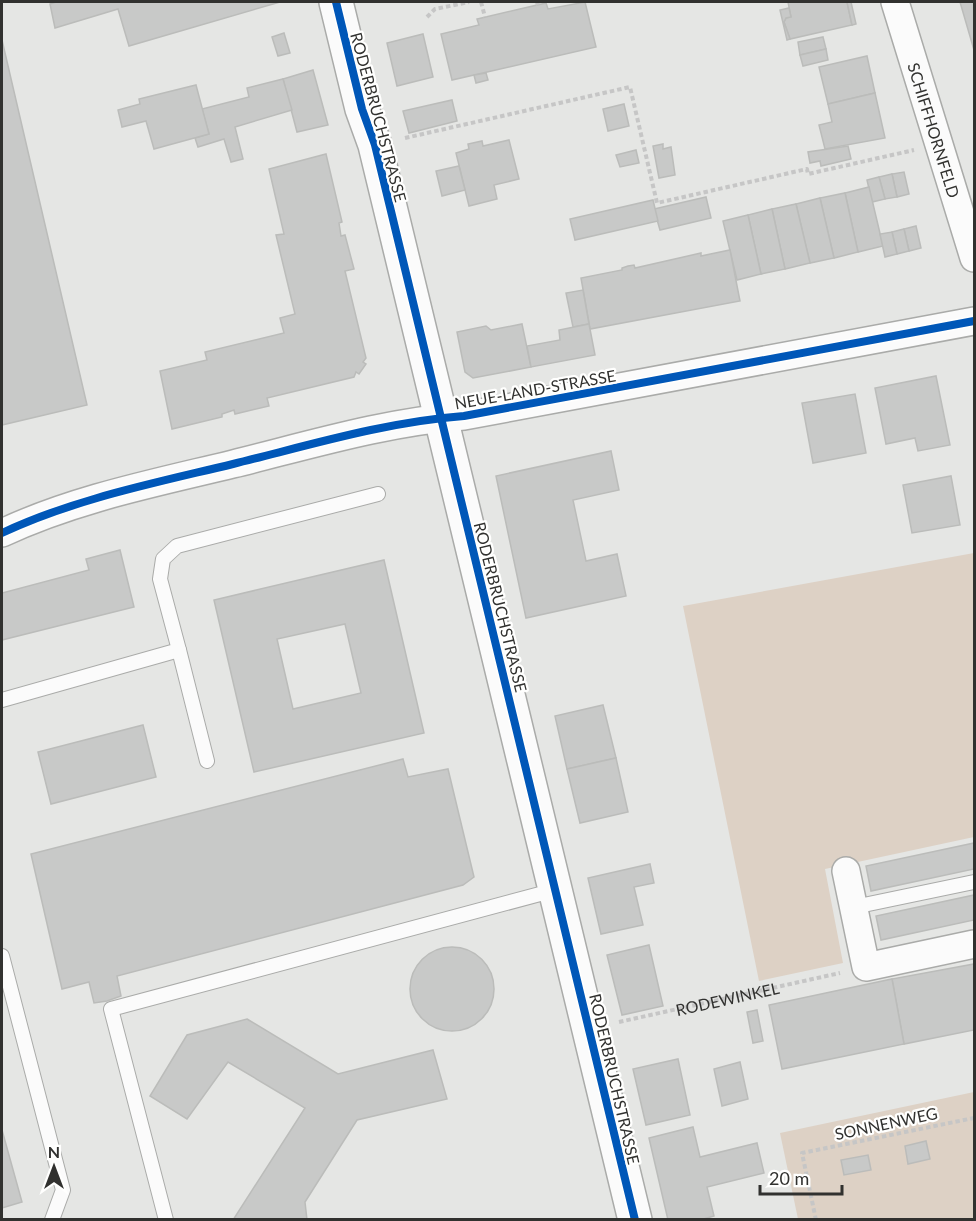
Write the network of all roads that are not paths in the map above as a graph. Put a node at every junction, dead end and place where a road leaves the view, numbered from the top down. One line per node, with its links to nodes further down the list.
1 (336, 2): 5 (street, RODERBRUCHSTRASSE)
2 (895, 2): 3 (street, SCHIFFHORNFELD)
3 (975, 258)
4 (975, 321): 5 (street, NEUE-LAND-STRASSE)
5 (440, 418): 7 (street, NEUE-LAND-STRASSE); 13 (street, RODERBRUCHSTRASSE)
6 (378, 494): 8 (lane)
7 (2, 533)
8 (179, 650): 9 (lane); 10 (lane)
9 (2, 700)
10 (207, 761)
11 (846, 871): 14 (street)
12 (975, 882): 14 (lane)
13 (555, 890): 18 (lane); 19 (street, RODERBRUCHSTRASSE)
14 (854, 907): 15 (street)
15 (975, 944)
16 (2, 956): 17 (lane)
17 (52, 1220)
18 (166, 1220)
19 (634, 1220)

